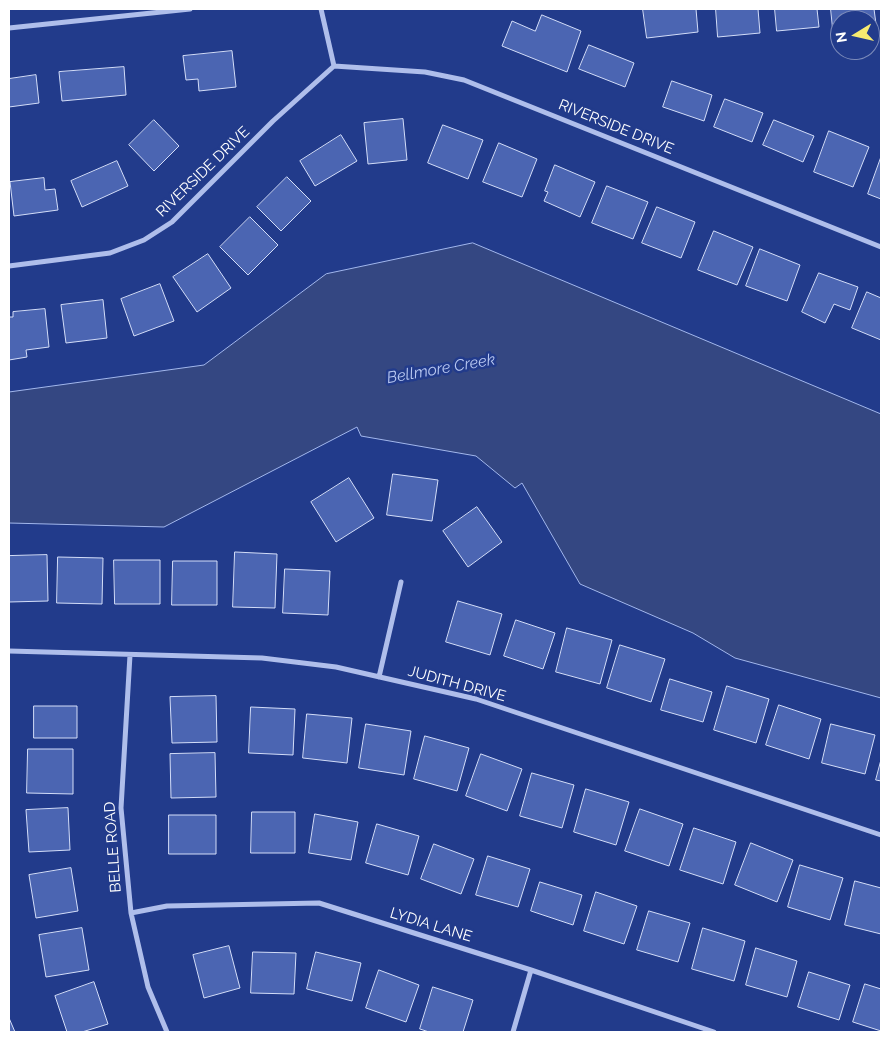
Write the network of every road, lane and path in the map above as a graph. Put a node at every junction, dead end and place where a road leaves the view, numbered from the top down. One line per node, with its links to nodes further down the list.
1 (190, 9): 3 (street)
2 (321, 9): 4 (street)
3 (9, 28)
4 (334, 66): 5 (street, RIVERSIDE DRIVE); 6 (street, RIVERSIDE DRIVE)
5 (881, 247)
6 (9, 266)
7 (401, 582): 10 (street)
8 (9, 651): 9 (street, JUDITH DRIVE)
9 (130, 655): 10 (street, JUDITH DRIVE); 12 (street, BELLE ROAD)
10 (379, 677): 11 (street, JUDITH DRIVE)
11 (881, 835)
12 (131, 913): 13 (street, LYDIA LANE); 14 (street, BELLE ROAD)
13 (531, 970): 15 (street); 16 (street, LYDIA LANE)
14 (167, 1032)
15 (513, 1032)
16 (714, 1032)

